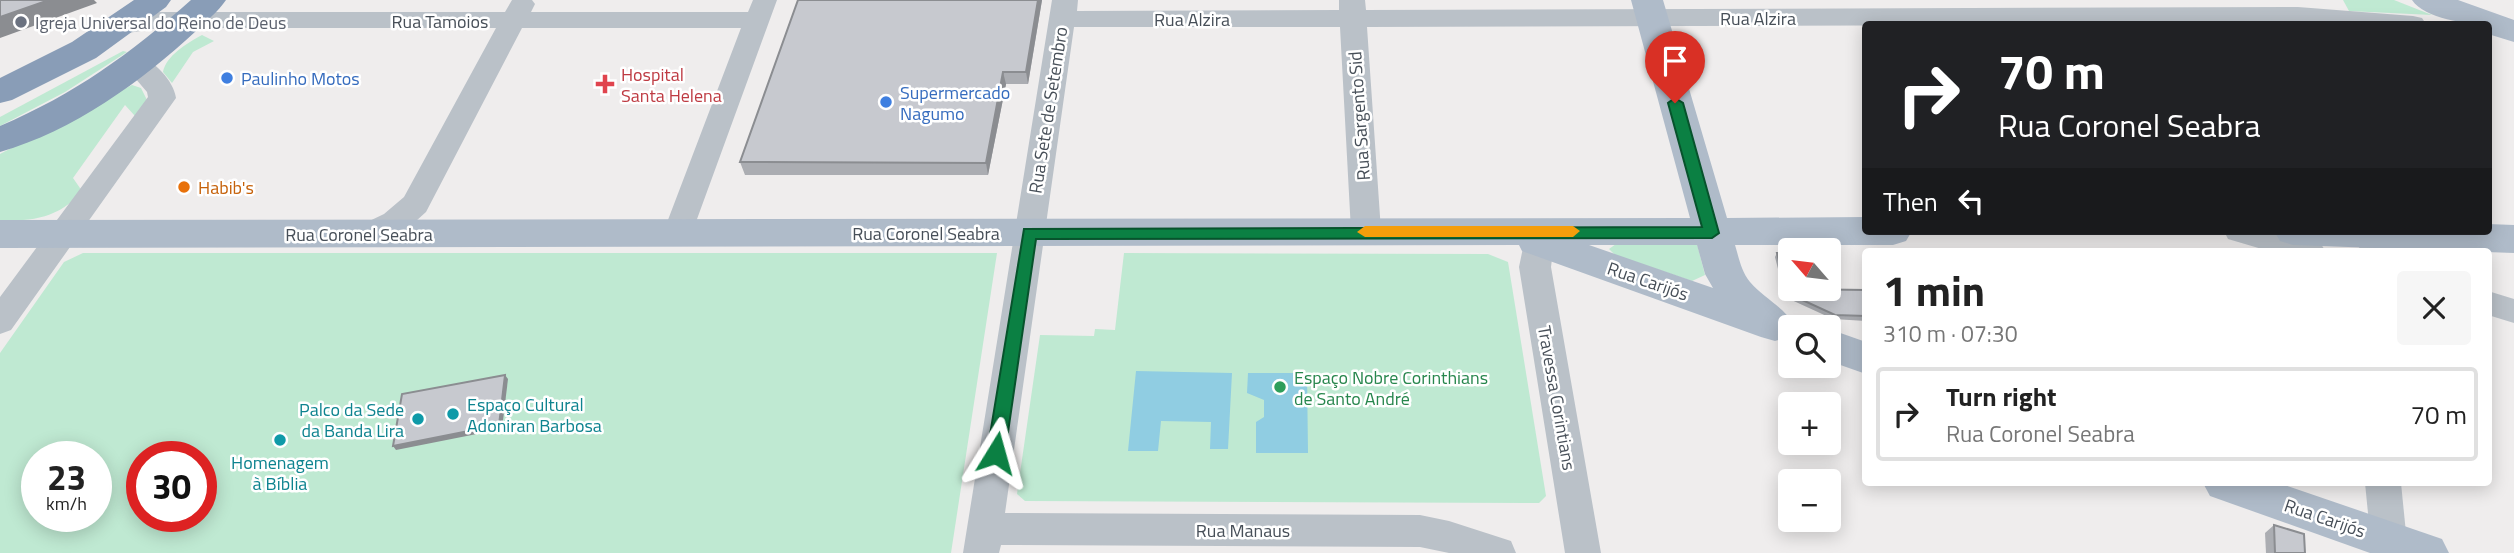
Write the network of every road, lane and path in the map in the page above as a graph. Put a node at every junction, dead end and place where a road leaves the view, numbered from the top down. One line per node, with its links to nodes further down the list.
1 (155, 0): 16 (highway)
2 (2428, 0): 14 (main road)
3 (2493, 0): 4 (main road)
4 (2514, 8)
5 (1650, 9): 10 (street, Rua Alzira); 11 (street, Rua Alzira); 30 (main road)
6 (199, 10): 7 (street, Rua Tamoios); 16 (street, Rua Tamoios); 20 (highway)
7 (518, 10): 8 (street, Rua Tamoios); 24 (street)
8 (762, 10): 28 (street)
9 (1063, 10): 10 (street, Rua Alzira); 29 (street, Rua Sete de Setembro)
10 (1352, 10): 26 (street, Rua Sargento Sid)
11 (1937, 14): 12 (street, Rua Alzira)
12 (2213, 20): 13 (street, Rua Alzira)
13 (2375, 21)
14 (2483, 21)
15 (2492, 25): 18 (main road)
16 (122, 26): 19 (highway)
17 (2492, 31): 18 (street)
18 (2514, 33)
19 (63, 62): 21 (highway); 22 (highway)
20 (137, 64): 23 (highway); 32 (street)
21 (0, 92)
22 (0, 106)
23 (0, 140)
24 (415, 204): 27 (street); 33 (street)
25 (1862, 231): 30 (main road, Rua Coronel Seabra)
26 (1366, 232): 29 (main road, Rua Coronel Seabra); 36 (main road, Rua Coronel Seabra)
27 (372, 233): 32 (main road, Rua Coronel Seabra); 33 (main road, Rua Coronel Seabra)
28 (678, 233): 29 (main road, Rua Coronel Seabra); 33 (main road, Rua Coronel Seabra)
29 (1029, 233): 51 (street, Rua Sete de Setembro)
30 (1712, 233): 36 (main road, Rua Coronel Seabra); 40 (main road)
31 (0, 234): 32 (main road, Rua Coronel Seabra)
32 (63, 234): 44 (street)
33 (441, 234)
34 (2253, 235): 39 (street)
35 (2330, 235): 37 (main road)
36 (1523, 237): 41 (main road, Rua Carijós); 55 (street, Travessa Corintians)
37 (2368, 239): 38 (main road)
38 (2514, 239)
39 (2296, 248)
40 (1724, 274): 41 (main road); 45 (main road)
41 (1674, 290): 46 (main road, Rua Carijós)
42 (2492, 304): 43 (street)
43 (2514, 311)
44 (0, 321)
45 (1778, 325)
46 (1778, 327)
47 (1841, 349): 48 (main road)
48 (1862, 357)
49 (2233, 486): 53 (main road, Rua Carijós)
50 (2384, 486): 53 (street)
51 (983, 541): 52 (street, Rua Manaus)
52 (1387, 542): 54 (street, Rua Manaus)
53 (2401, 549)
54 (1497, 553)
55 (1583, 553)

